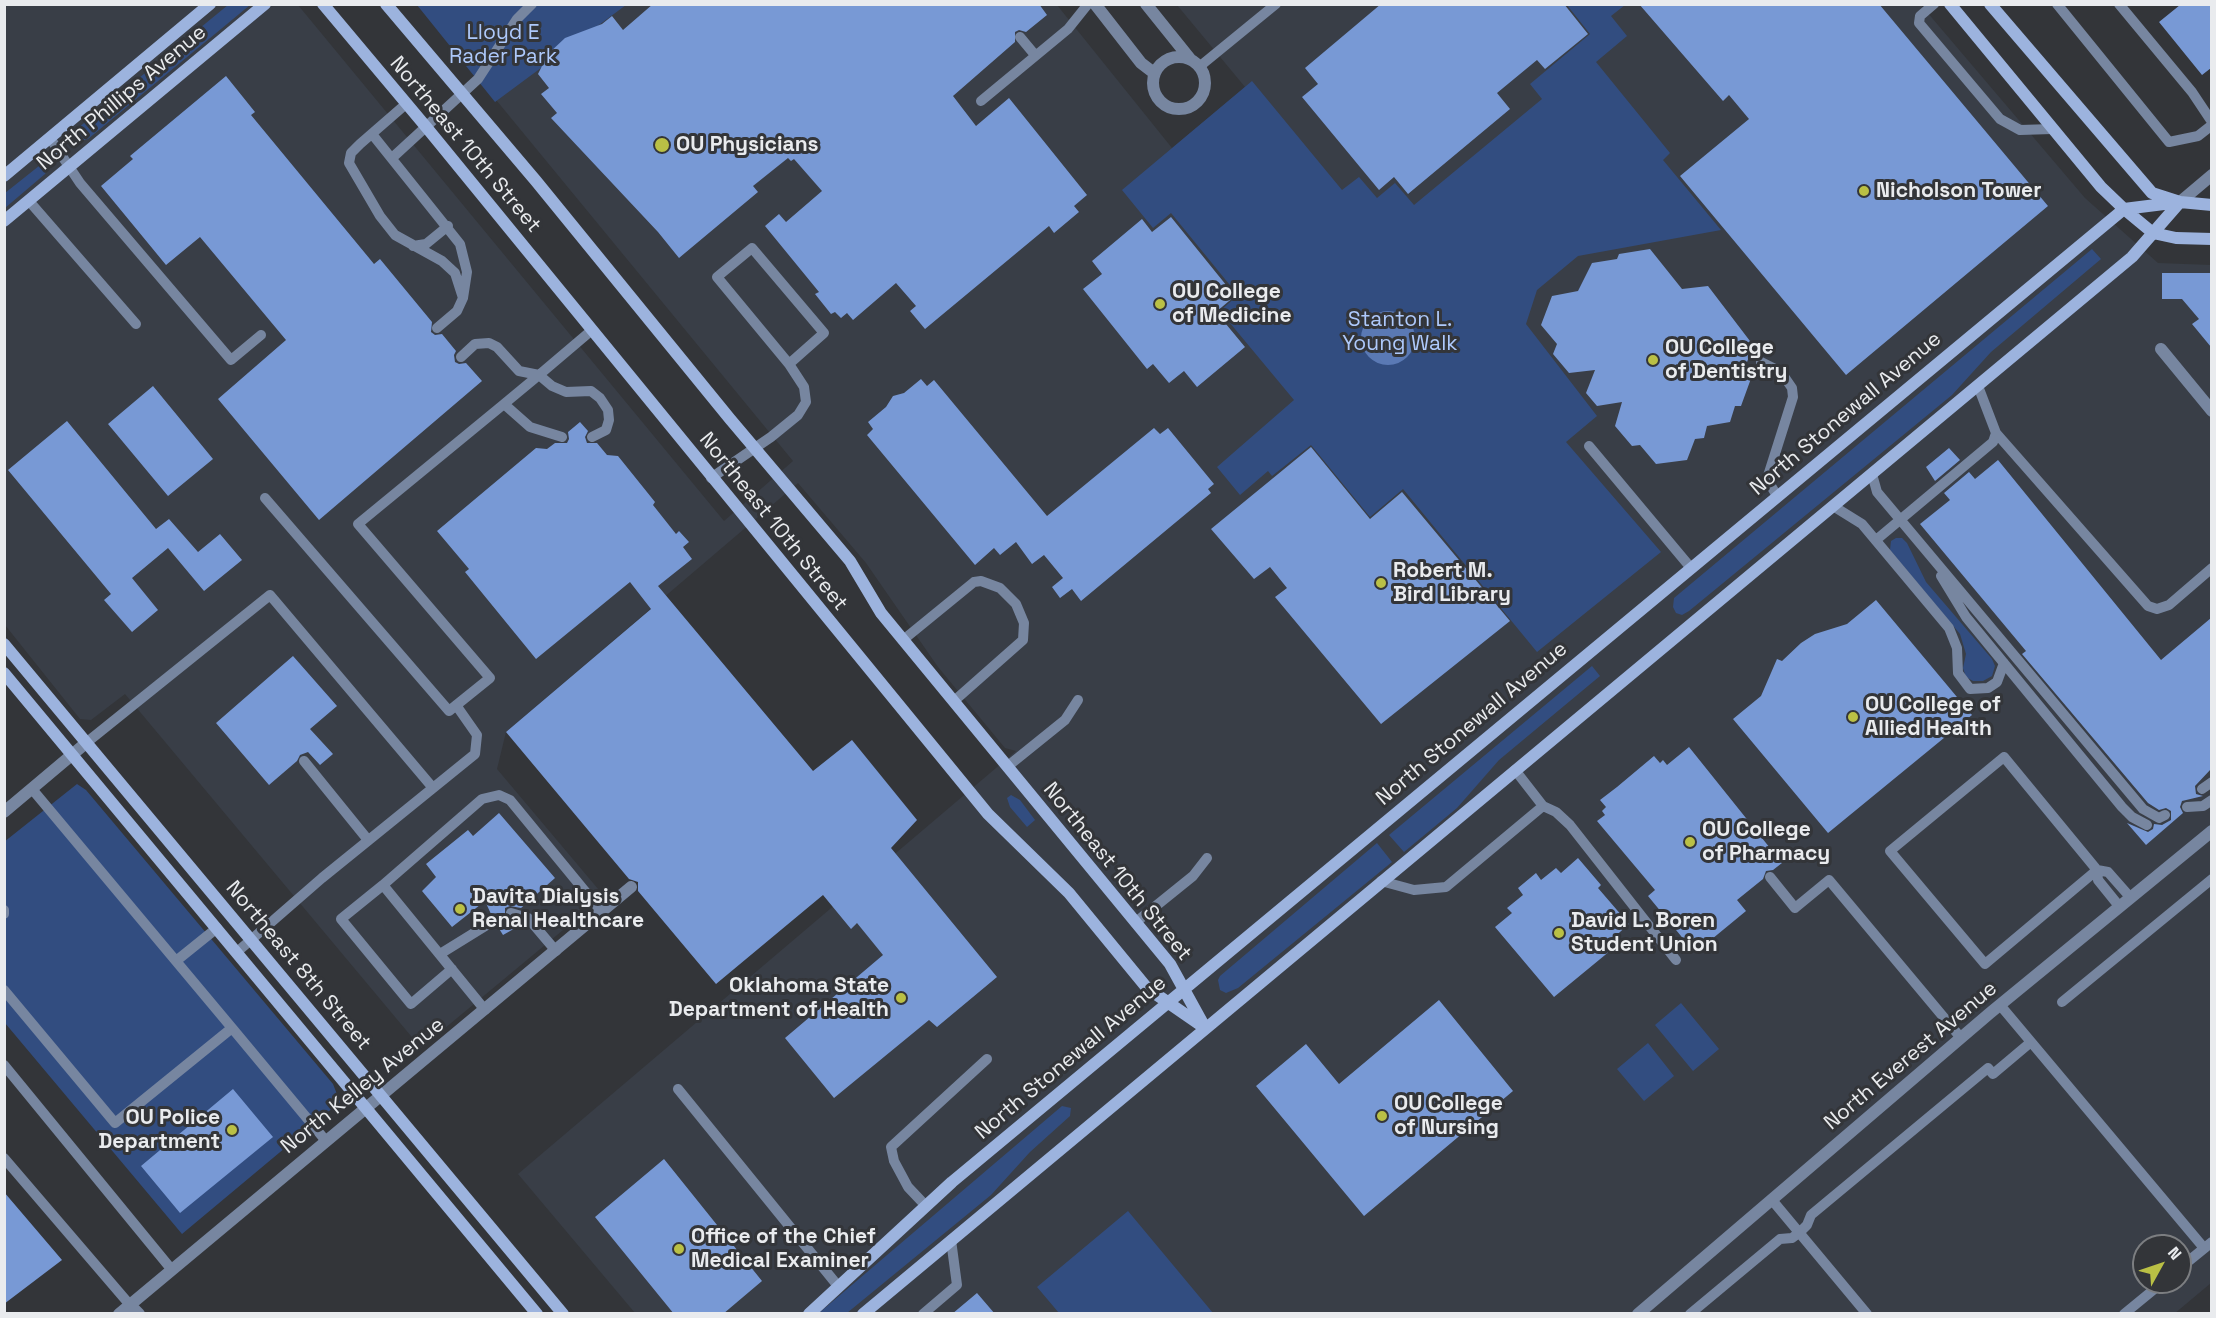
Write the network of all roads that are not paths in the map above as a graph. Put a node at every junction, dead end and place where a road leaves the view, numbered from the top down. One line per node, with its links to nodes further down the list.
1 (210, 4): 26 (main road, North Phillips Avenue)
2 (265, 4): 28 (main road, North Phillips Avenue)
3 (323, 4): 21 (main road, Northeast 10th Street)
4 (386, 4): 19 (main road, Northeast 10th Street)
5 (532, 4): 19 (lane)
6 (1088, 4): 16 (lane)
7 (1095, 4): 18 (street)
8 (1146, 4): 17 (street)
9 (1276, 4): 17 (lane)
10 (1934, 4): 24 (lane)
11 (1950, 4): 24 (main road)
12 (1990, 4): 32 (main road)
13 (2057, 4): 22 (lane)
14 (2119, 4): 22 (lane)
15 (1020, 37): 16 (lane)
16 (1035, 55): 20 (lane)
17 (1195, 63): 18 (street); 18 (street)
18 (1154, 73)
19 (460, 95): 23 (lane); 56 (main road, Northeast 10th Street)
20 (981, 101)
21 (406, 104): 23 (main road, Northeast 10th Street); 25 (lane)
22 (2211, 123)
23 (427, 128): 27 (lane); 43 (main road, Northeast 10th Street)
24 (2052, 129): 34 (main road)
25 (372, 134): 27 (lane); 39 (lane)
26 (50, 138): 28 (lane); 29 (main road, North Phillips Avenue)
27 (392, 158): 36 (lane)
28 (71, 166): 31 (main road, North Phillips Avenue); 44 (lane)
29 (4, 176)
30 (2211, 176): 32 (street)
31 (29, 201): 35 (main road, North Phillips Avenue); 41 (lane)
32 (2180, 202): 33 (main road); 34 (main road); 37 (main road)
33 (2211, 205)
34 (2124, 209): 37 (main road); 60 (main road, North Stonewall Avenue)
35 (4, 221)
36 (448, 226): 39 (lane); 40 (lane)
37 (2153, 233): 38 (main road); 50 (main road)
38 (2211, 239)
39 (412, 246): 40 (lane)
40 (463, 298): 42 (lane)
41 (136, 324)
42 (437, 328)
43 (592, 330): 49 (lane); 59 (main road, Northeast 10th Street)
44 (261, 335)
45 (2161, 350): 52 (street)
46 (461, 357): 49 (lane)
47 (1761, 362): 60 (lane)
48 (789, 364): 48 (lane); 56 (lane)
49 (539, 375): 51 (lane); 55 (lane)
50 (1978, 386): 53 (lane); 58 (main road)
51 (504, 404): 54 (lane); 74 (lane)
52 (2211, 411)
53 (1996, 433): 63 (lane); 67 (lane)
54 (562, 437)
55 (592, 437)
56 (754, 446): 59 (lane); 68 (main road, Northeast 10th Street)
57 (1589, 446): 66 (lane)
58 (1872, 474): 62 (main road); 63 (lane)
59 (711, 478): 115 (main road, Northeast 10th Street)
60 (1777, 496): 66 (main road, North Stonewall Avenue)
61 (265, 498): 74 (lane)
62 (1833, 506): 64 (lane); 79 (main road)
63 (1901, 520): 64 (lane); 65 (lane)
64 (1876, 540): 70 (lane)
65 (1930, 554): 70 (lane); 88 (lane)
66 (1691, 568): 114 (main road, North Stonewall Avenue)
67 (2211, 568)
68 (903, 640): 73 (main road, Northeast 10th Street); 73 (lane)
69 (4, 644): 75 (main road, Northeast 8th Street)
70 (2004, 663): 89 (lane)
71 (4, 673): 76 (main road, Northeast 8th Street)
72 (1078, 700): 78 (lane)
73 (954, 701): 78 (main road, Northeast 10th Street)
74 (456, 705): 81 (lane)
75 (86, 743): 76 (street); 81 (lane); 106 (main road, Northeast 8th Street)
76 (72, 755): 82 (street); 105 (main road, Northeast 8th Street)
77 (304, 761): 91 (lane)
78 (1008, 766): 104 (main road, Northeast 10th Street)
79 (1515, 770): 85 (lane); 96 (main road)
80 (2211, 782): 83 (lane)
81 (433, 788): 91 (lane)
82 (33, 789): 87 (street); 111 (lane)
83 (2202, 789)
84 (2211, 800): 86 (lane)
85 (1543, 806): 96 (lane); 110 (lane)
86 (2187, 807)
87 (4, 812)
88 (2165, 815)
89 (2147, 825)
90 (2211, 831): 99 (street, North Everest Avenue)
91 (368, 840): 106 (lane)
92 (1207, 858): 104 (lane)
93 (2097, 870): 93 (lane); 99 (lane); 100 (lane)
94 (1770, 877): 121 (lane)
95 (2211, 879): 116 (lane)
96 (1381, 881): 120 (main road)
97 (383, 885): 101 (lane); 109 (lane); 112 (lane)
98 (631, 887): 101 (street, North Kelley Avenue)
99 (2130, 897): 100 (street, North Everest Avenue)
100 (2119, 906): 117 (street, North Everest Avenue)
101 (602, 912): 107 (street, North Kelley Avenue)
102 (511, 913): 107 (lane)
103 (495, 920): 109 (lane)
104 (1136, 922): 114 (main road, Northeast 10th Street)
105 (217, 928): 108 (main road, Northeast 8th Street); 111 (lane)
106 (250, 940): 108 (lane); 126 (main road, Northeast 8th Street)
107 (556, 951): 118 (street, North Kelley Avenue)
108 (237, 952): 127 (main road, Northeast 8th Street)
109 (440, 954): 112 (lane)
110 (1676, 960)
111 (176, 961): 119 (lane)
112 (452, 969): 118 (lane)
113 (4, 990): 119 (lane)
114 (1184, 990): 115 (main road, North Stonewall Avenue); 120 (main road, Northeast 10th Street)
115 (1169, 1002): 120 (main road, Northeast 10th Street); 131 (main road, North Stonewall Avenue)
116 (2062, 1002)
117 (2000, 1005): 121 (street, North Everest Avenue); 122 (lane)
118 (485, 1010): 126 (street, North Kelley Avenue)
119 (232, 1028): 128 (lane)
120 (1205, 1028): 133 (main road)
121 (1961, 1038): 130 (street, North Everest Avenue)
122 (2031, 1041): 132 (lane); 134 (lane)
123 (987, 1059): 131 (lane)
124 (4, 1065): 136 (lane)
125 (678, 1089): 137 (lane)
126 (381, 1096): 127 (street, North Kelley Avenue); 142 (main road, Northeast 8th Street)
127 (367, 1108): 128 (street, North Kelley Avenue); 141 (main road, Northeast 8th Street)
128 (326, 1141): 136 (street, North Kelley Avenue)
129 (4, 1158): 139 (lane)
130 (1772, 1200): 132 (lane); 146 (street, North Everest Avenue)
131 (926, 1206): 137 (main road, North Stonewall Avenue)
132 (1800, 1232): 147 (lane); 148 (lane)
133 (951, 1240): 144 (main road); 145 (lane)
134 (2208, 1245): 135 (lane)
135 (2192, 1258)
136 (172, 1270): 139 (street, North Kelley Avenue)
137 (838, 1286): 143 (main road, North Stonewall Avenue)
138 (2148, 1294): 149 (lane)
139 (134, 1309): 140 (street, North Kelley Avenue)
140 (119, 1314)
141 (537, 1314)
142 (563, 1314)
143 (809, 1314)
144 (863, 1314)
145 (923, 1314)
146 (1638, 1314)
147 (1690, 1314)
148 (1867, 1314)
149 (2124, 1314)

